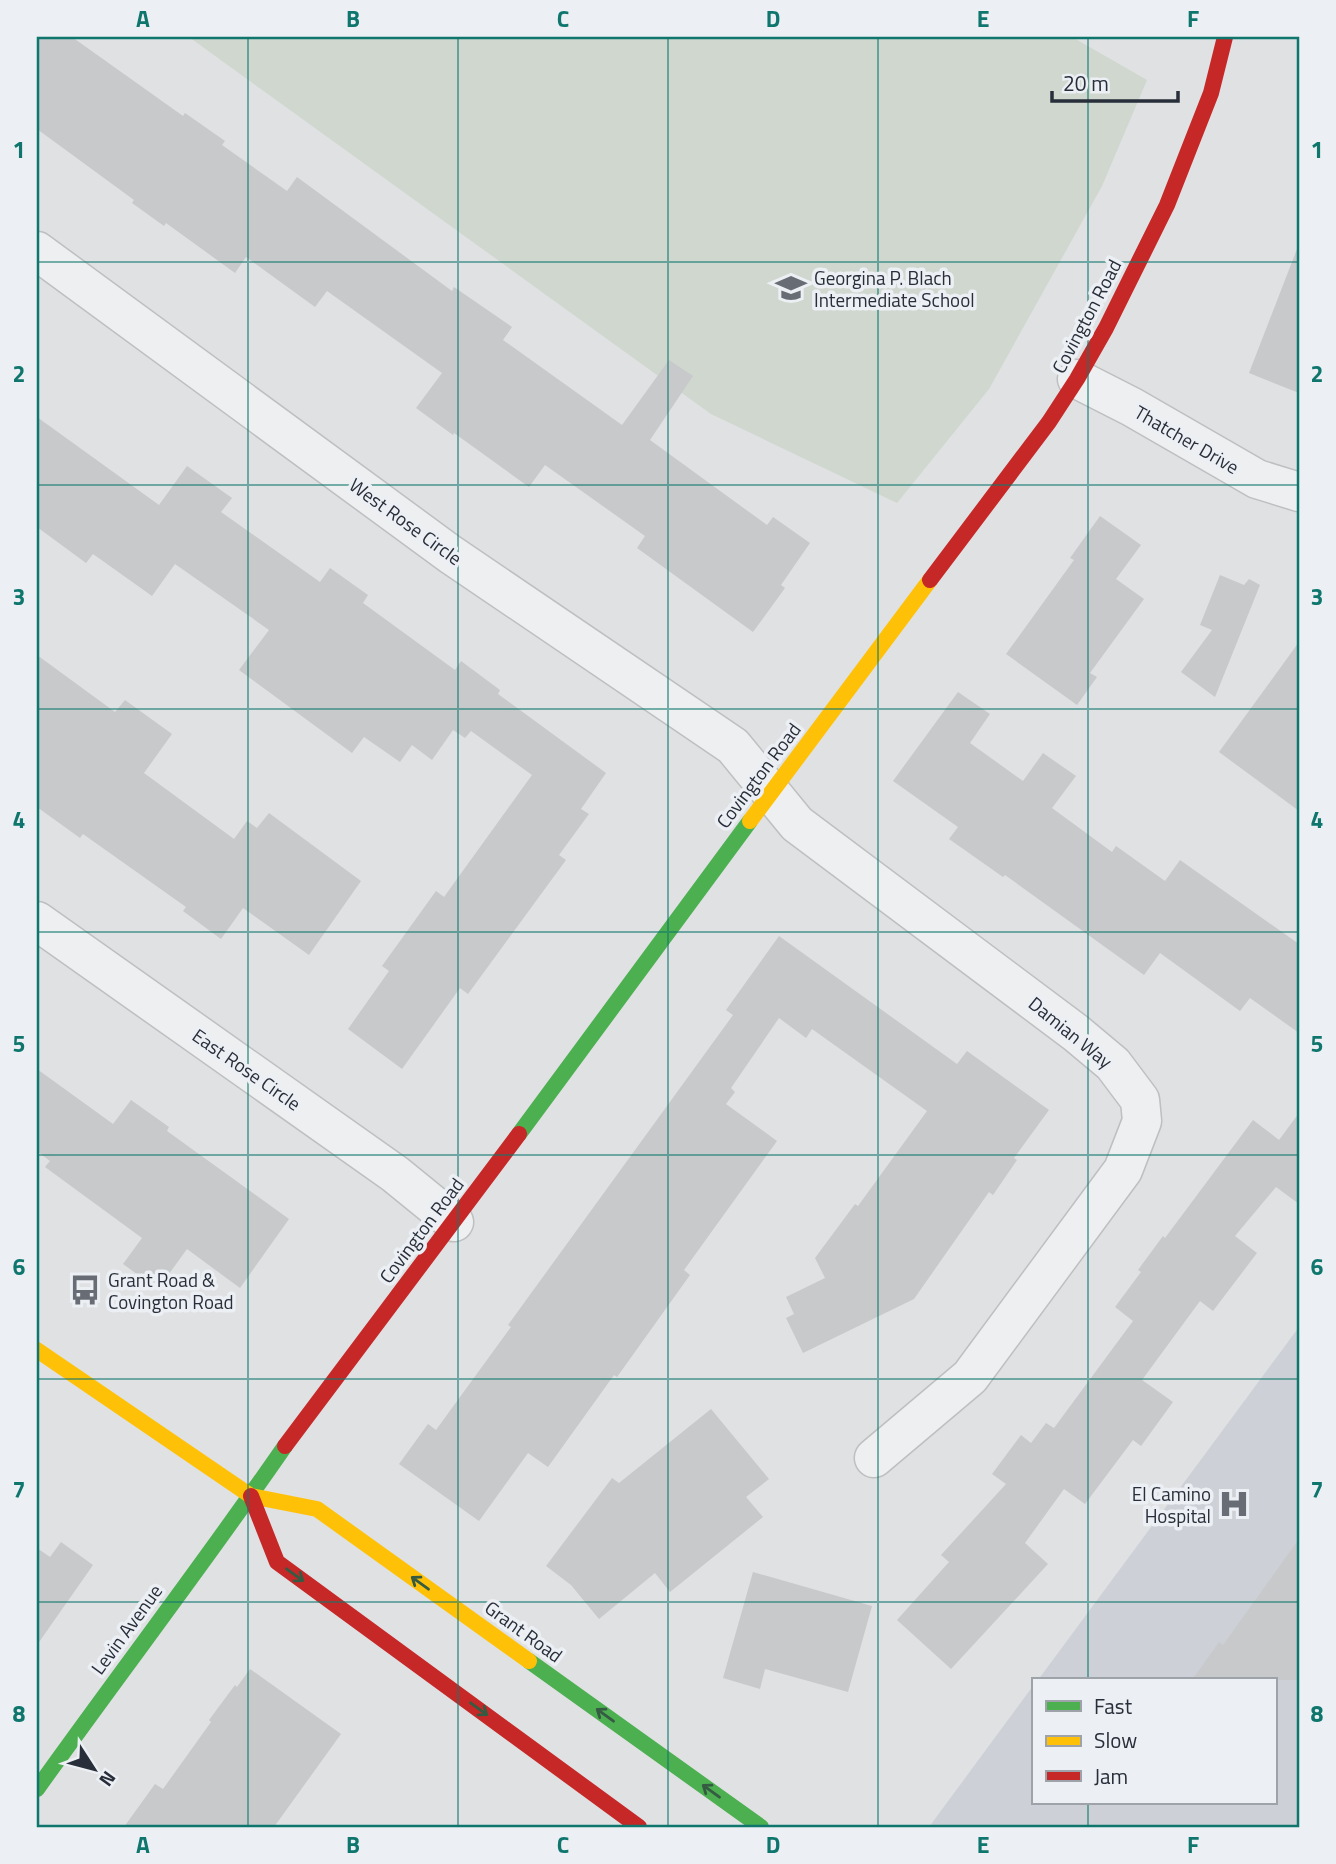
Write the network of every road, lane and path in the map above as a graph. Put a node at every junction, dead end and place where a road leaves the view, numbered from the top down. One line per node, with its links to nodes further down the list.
1 (1225, 37): 3 (street, Covington Road)
2 (37, 251): 5 (street, West Rose Circle)
3 (1077, 379): 4 (street, Thatcher Drive); 5 (street, Covington Road)
4 (1299, 492)
5 (771, 792): 7 (street, Covington Road); 9 (street, Damian Way)
6 (37, 921): 7 (street, East Rose Circle)
7 (454, 1222): 10 (street, Covington Road)
8 (37, 1350): 10 (street, Grant Road)
9 (874, 1458)
10 (251, 1496): 11 (street, Levin Avenue); 12 (street, one-way to 12); 13 (street, Grant Road, one-way to 10)
11 (38, 1783)
12 (624, 1823)
13 (761, 1827)

